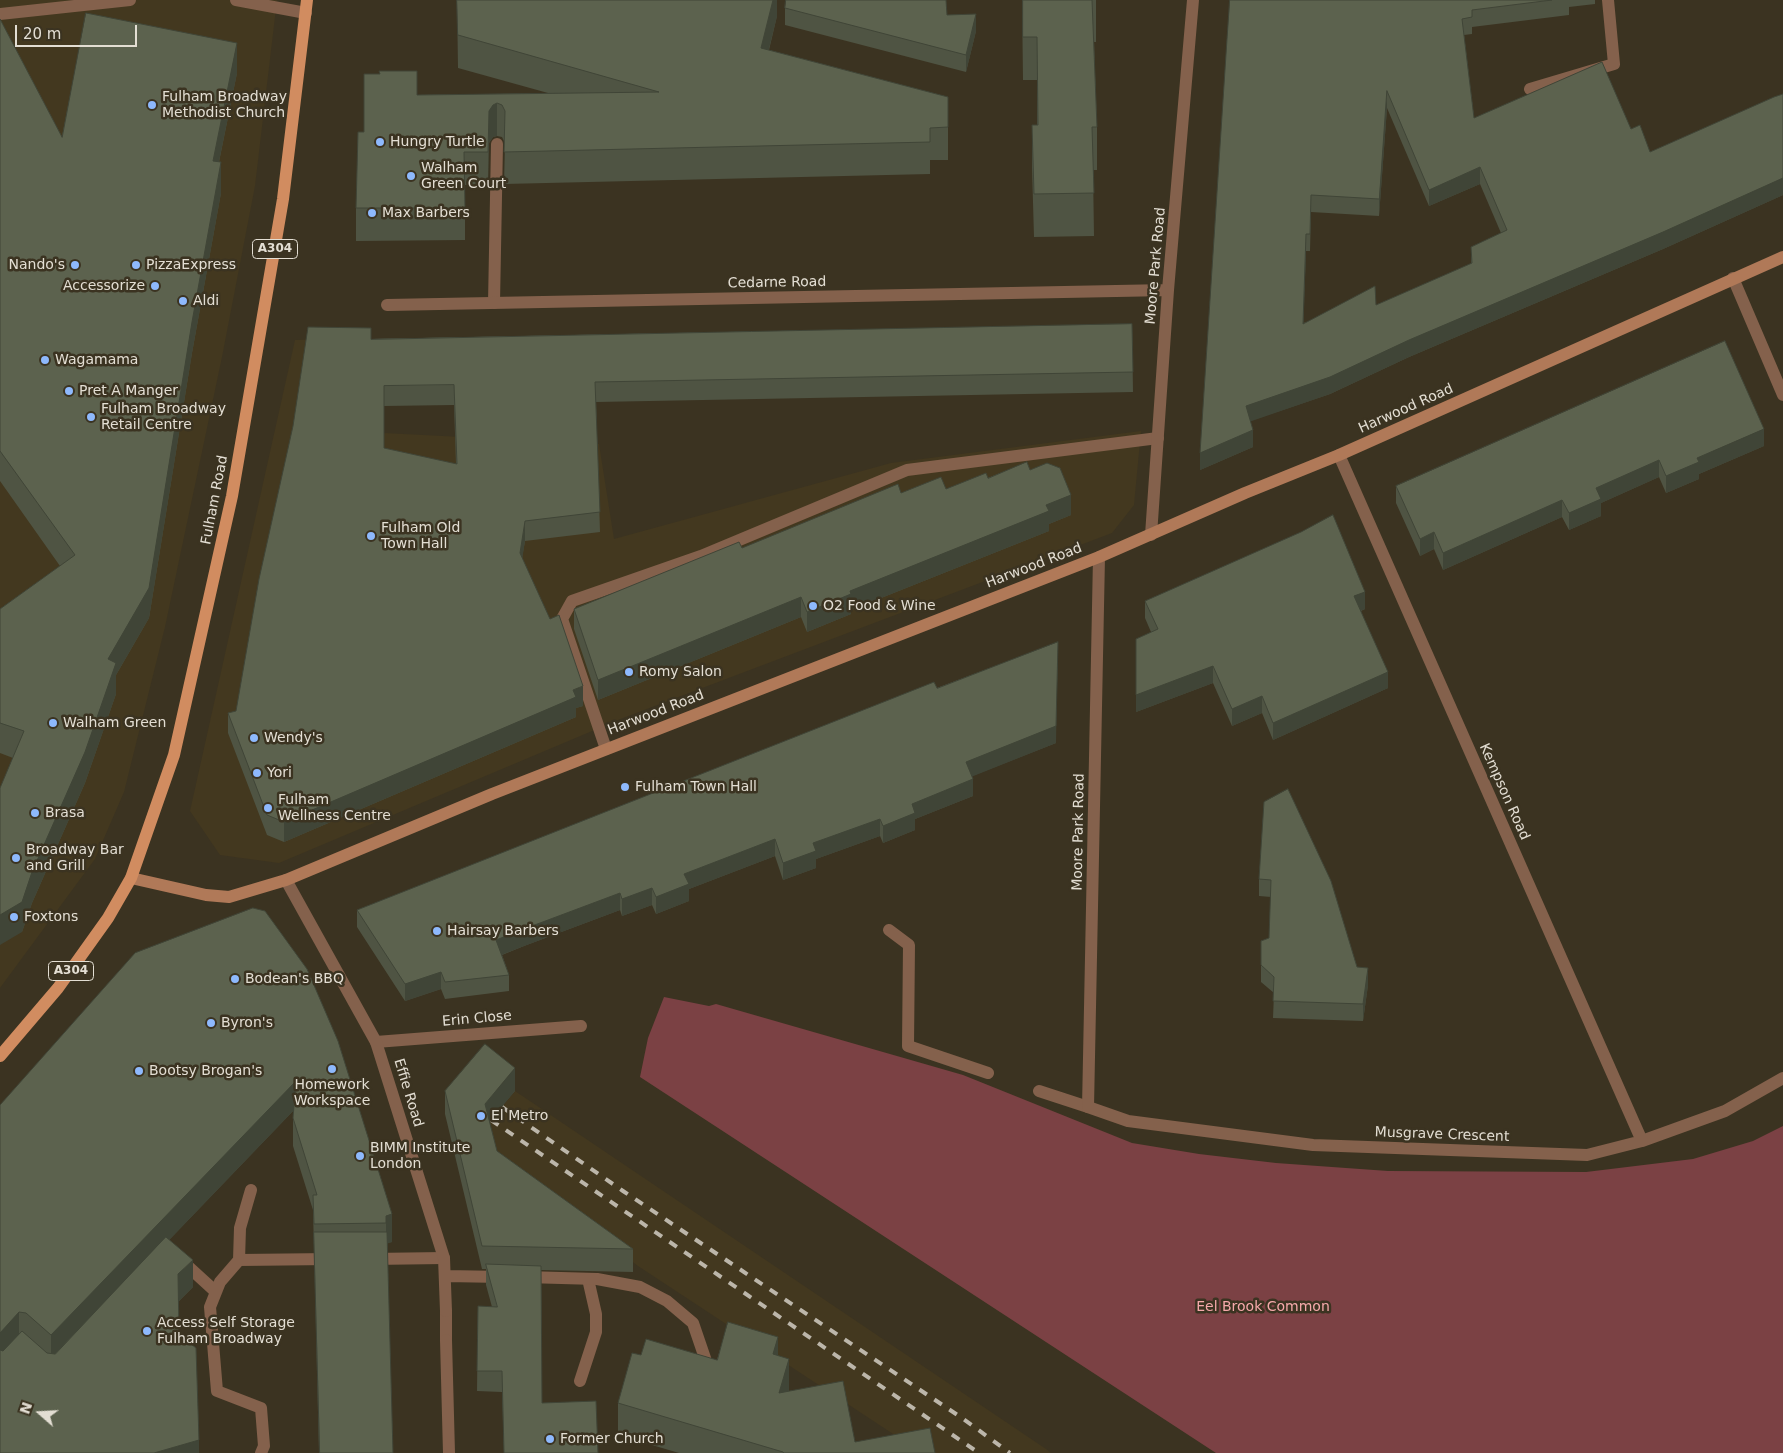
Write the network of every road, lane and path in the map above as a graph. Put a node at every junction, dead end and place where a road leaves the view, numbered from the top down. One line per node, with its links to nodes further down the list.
1 (130, 0): 6 (street)
2 (236, 0): 5 (street)
3 (1193, 0): 11 (street, Moore Park Road)
4 (1608, 0): 7 (street)
5 (307, 6): 20 (main road, Fulham Road / A304)
6 (0, 14)
7 (1530, 89)
8 (497, 144): 12 (street)
9 (1783, 257): 10 (main road, Harwood Road)
10 (1733, 278): 14 (street); 16 (main road, Harwood Road)
11 (1168, 290): 12 (street, Cedarne Road); 15 (street, Moore Park Road)
12 (494, 303): 13 (street, Cedarne Road)
13 (386, 305)
14 (1783, 395)
15 (1158, 438): 17 (street, Moore Park Road); 19 (street)
16 (1339, 455): 17 (main road, Harwood Road); 30 (street, Kempson Road)
17 (1151, 535): 18 (main road, Harwood Road)
18 (1099, 558): 19 (main road, Harwood Road); 29 (street, Moore Park Road)
19 (606, 749): 21 (main road, Harwood Road)
20 (131, 878): 21 (main road, Harwood Road); 25 (main road, A304)
21 (286, 880): 24 (street, Effie Road)
22 (889, 930): 26 (street)
23 (581, 1026): 24 (street, Erin Close)
24 (376, 1042): 33 (street, Effie Road)
25 (0, 1056)
26 (988, 1073)
27 (1783, 1078): 30 (street, Musgrave Crescent)
28 (1039, 1091): 29 (street, Musgrave Crescent)
29 (1088, 1107): 30 (street, Musgrave Crescent)
30 (1642, 1141)
31 (251, 1190): 34 (street)
32 (170, 1250): 37 (street)
33 (444, 1258): 34 (street); 35 (street, Effie Road)
34 (239, 1260): 37 (street)
35 (446, 1276): 36 (street); 41 (street, Effie Road)
36 (588, 1279): 38 (street); 39 (street)
37 (216, 1292): 40 (street)
38 (707, 1364)
39 (580, 1381)
40 (261, 1453)
41 (449, 1453)

